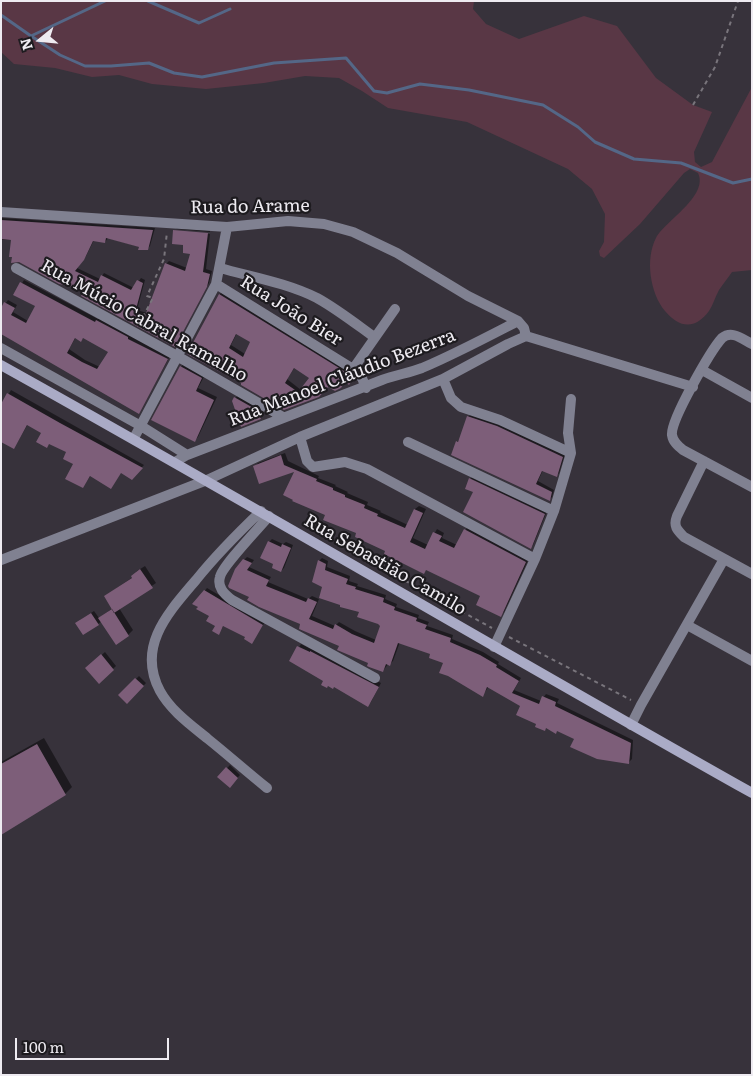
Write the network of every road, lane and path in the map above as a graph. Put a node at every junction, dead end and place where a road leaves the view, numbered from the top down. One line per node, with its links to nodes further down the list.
1 (738, 1): 2 (path)
2 (693, 105)
3 (1, 212): 4 (street, Rua do Arame)
4 (168, 223): 5 (street, Rua do Arame); 11 (path)
5 (227, 227): 7 (street); 10 (street, Rua do Arame)
6 (16, 268): 11 (street, Rua Múcio Cabral Ramalho)
7 (220, 268): 8 (street); 13 (street)
8 (216, 284): 16 (street); 18 (street, Rua João Bier)
9 (395, 308): 13 (street)
10 (518, 321): 12 (street); 22 (street, Rua Manoel Cláudio Bezerra)
11 (134, 333): 16 (street, Rua Múcio Cabral Ramalho)
12 (526, 336): 20 (street); 21 (street)
13 (374, 338): 18 (street)
14 (752, 344): 19 (street)
15 (1, 348): 26 (street)
16 (176, 356): 25 (street, Rua Múcio Cabral Ramalho); 26 (street)
17 (1, 365): 28 (main road, Rua Sebastião Camilo)
18 (353, 369): 22 (street, Rua João Bier)
19 (702, 370): 21 (street); 23 (street)
20 (443, 379): 27 (street); 30 (street)
21 (693, 387): 32 (street)
22 (366, 388): 25 (street, Rua Manoel Cláudio Bezerra)
23 (752, 398)
24 (571, 399): 30 (street)
25 (283, 417): 31 (street, Rua Manoel Cláudio Bezerra)
26 (141, 426): 28 (street); 31 (street)
27 (300, 437): 34 (street); 39 (street)
28 (134, 438): 33 (main road, Rua Sebastião Camilo)
29 (408, 442): 36 (street)
30 (571, 453): 36 (street)
31 (187, 456): 33 (street, Rua Manoel Cláudio Bezerra)
32 (704, 461): 35 (street); 40 (street)
33 (175, 462): 34 (main road, Rua Sebastião Camilo)
34 (207, 480): 37 (main road, Rua Sebastião Camilo); 41 (street)
35 (752, 487)
36 (554, 511): 39 (street)
37 (265, 513): 45 (main road, Rua Sebastião Camilo); 47 (street); 50 (street)
38 (345, 548): 44 (path)
39 (535, 559): 44 (street)
40 (724, 559): 42 (street); 43 (street)
41 (1, 560)
42 (752, 574)
43 (687, 625): 46 (street); 48 (street)
44 (501, 633): 45 (street); 48 (path)
45 (494, 647): 49 (main road, Rua Sebastião Camilo)
46 (752, 661)
47 (375, 678)
48 (640, 705): 49 (street)
49 (631, 725): 51 (main road, Rua Sebastião Camilo)
50 (267, 788)
51 (752, 794)

